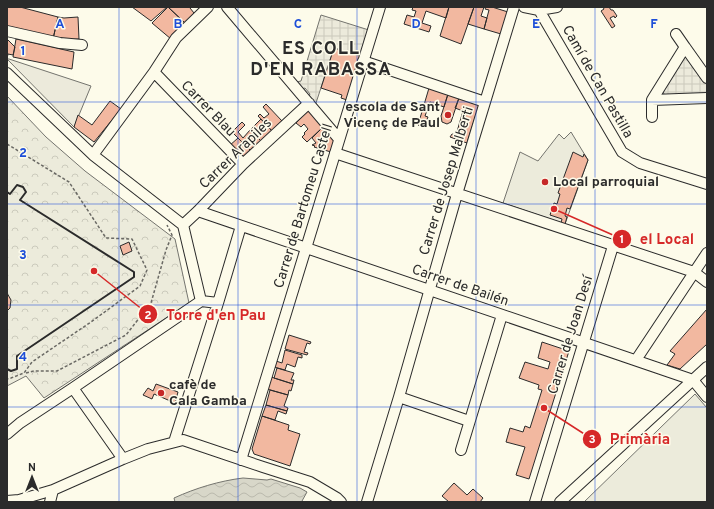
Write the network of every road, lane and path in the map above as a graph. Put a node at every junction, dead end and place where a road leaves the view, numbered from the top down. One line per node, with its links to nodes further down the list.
1 (208, 7): 13 (street)
2 (227, 7): 19 (street)
3 (380, 7): 12 (street, Carrer de Bartomeu Castell)
4 (514, 7): 18 (street, Carrer de Josep Malberti)
5 (524, 7): 7 (street)
6 (557, 7): 7 (street)
7 (539, 10): 26 (street, Camí de Can Pastilla)
8 (7, 32): 10 (street)
9 (676, 34): 11 (street)
10 (82, 45)
11 (685, 47): 15 (street); 17 (street)
12 (363, 61): 18 (street); 21 (street, Carrer de Bartomeu Castell)
13 (154, 72): 24 (street); 25 (street, Carrer Blau)
14 (7, 73): 24 (street)
15 (707, 78)
16 (707, 98): 17 (street)
17 (652, 100): 20 (street)
18 (485, 102): 27 (street, Carrer de Josep Malberti)
19 (309, 103): 21 (street); 25 (street, Carrer Arapiles)
20 (652, 117)
21 (339, 139): 23 (street, Carrer de Bartomeu Castell)
22 (7, 144): 44 (path)
23 (335, 153): 27 (street); 33 (street, Carrer de Bartomeu Castell)
24 (93, 155): 29 (street)
25 (243, 164): 28 (street, Carrer Arapiles)
26 (707, 184)
27 (457, 194): 32 (street); 37 (street, Carrer de Josep Malberti)
28 (198, 211): 30 (street, Carrer Arapiles); 31 (street, Carrer de Bailén)
29 (173, 218): 30 (street); 44 (path)
30 (183, 225): 38 (street)
31 (241, 226): 33 (street, Carrer de Bailén); 39 (street)
32 (613, 246): 35 (street); 41 (street, Carrer de Joan Desí)
33 (306, 248): 37 (street, Carrer de Bailén); 55 (street, Carrer de Bartomeu Castell)
34 (707, 253): 35 (street)
35 (694, 272): 36 (street); 42 (street)
36 (707, 282)
37 (429, 290): 40 (street, Carrer de Bailén); 48 (street, Carrer de Josep Malberti)
38 (201, 301): 39 (street); 47 (street)
39 (218, 303): 52 (street)
40 (502, 315): 41 (street, Carrer de Bailén); 50 (street)
41 (583, 342): 42 (street, Carrer de Bailén); 61 (street, Carrer de Joan Desí)
42 (636, 360): 46 (street, Carrer de Bailén)
43 (707, 367): 46 (street)
44 (24, 373): 45 (path)
45 (7, 379)
46 (693, 380): 49 (street); 62 (street)
47 (73, 388): 51 (street); 54 (street)
48 (399, 397): 50 (street); 60 (street, Carrer de Josep Malberti)
49 (707, 397)
50 (469, 421): 53 (street)
51 (7, 434)
52 (174, 442): 54 (street); 55 (street)
53 (460, 450)
54 (123, 458): 56 (street)
55 (241, 460): 59 (street)
56 (53, 490): 57 (street); 58 (street)
57 (7, 501)
58 (50, 502)
59 (341, 502)
60 (367, 502)
61 (535, 502)
62 (560, 502)

